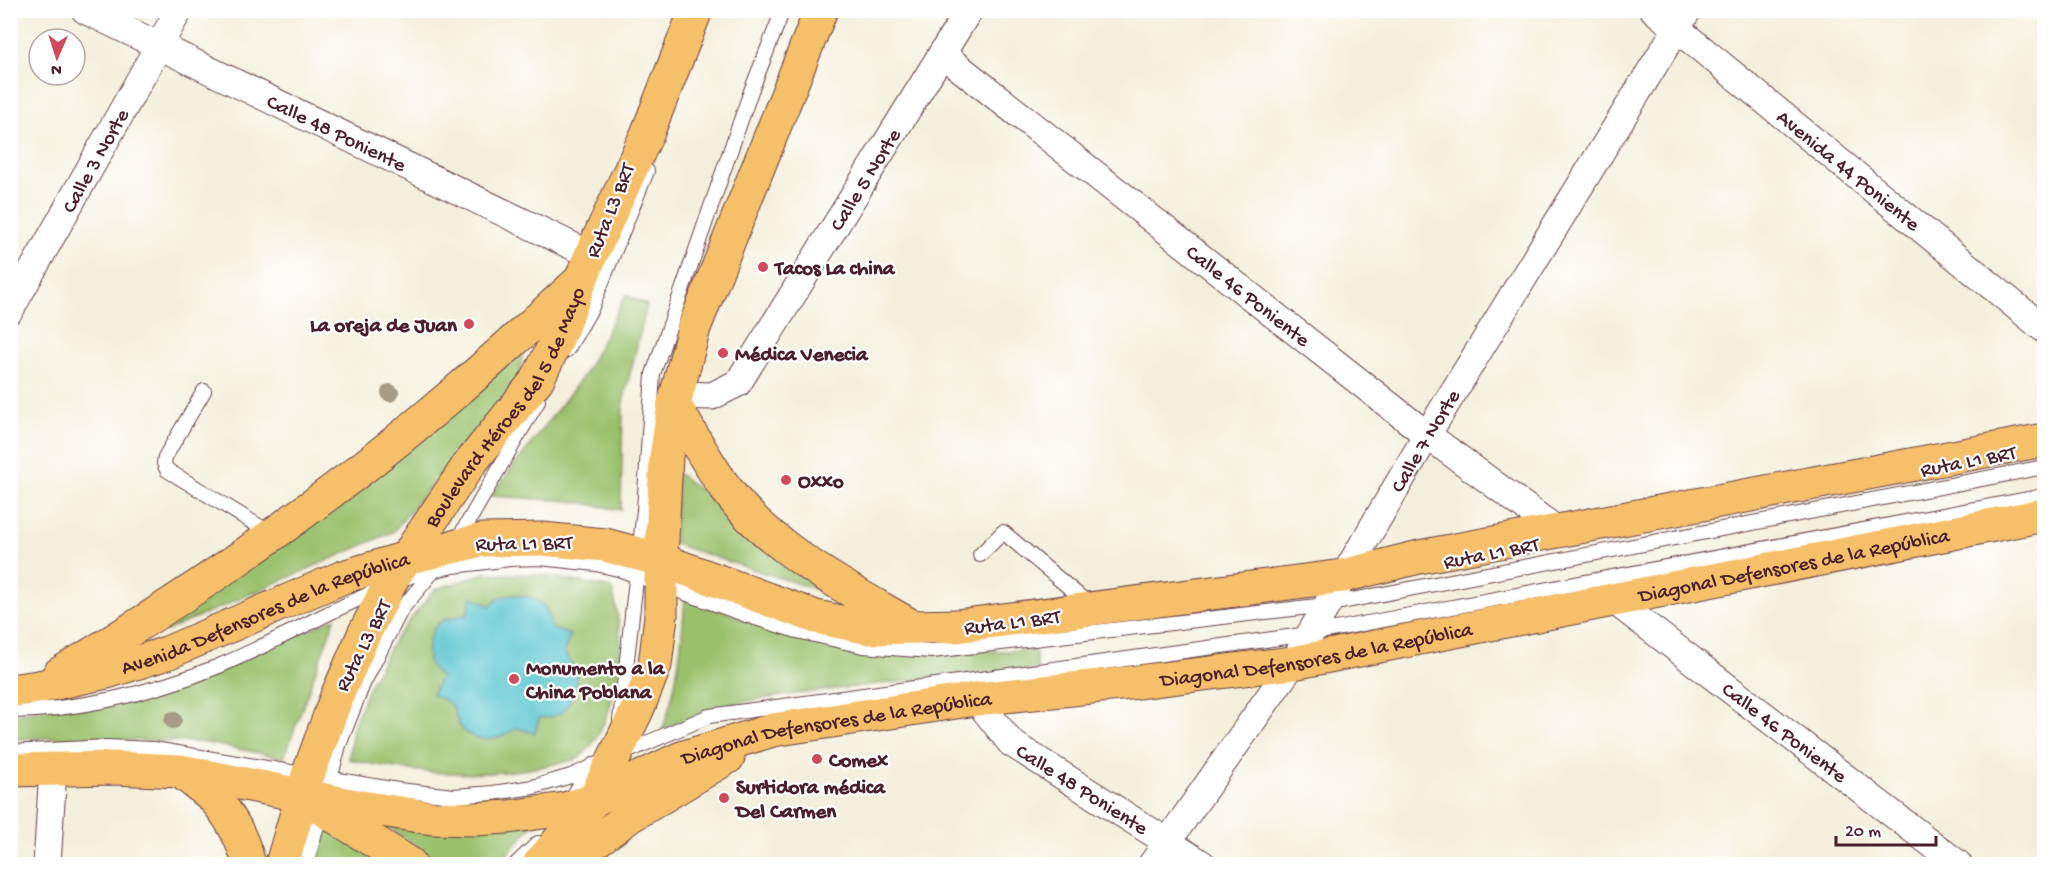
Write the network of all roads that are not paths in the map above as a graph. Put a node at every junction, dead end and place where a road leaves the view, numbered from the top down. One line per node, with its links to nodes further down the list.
1 (85, 10): 9 (street, Calle 48 Poniente)
2 (179, 10): 9 (street, Calle 3 Norte)
3 (696, 10): 12 (main road, Boulevard Héroes del 5 de Mayo)
4 (783, 10): 26 (lane)
5 (821, 10): 16 (main road)
6 (969, 10): 10 (street, Calle 5 Norte)
7 (1654, 10): 8 (street, Avenida 44 Poniente)
8 (1683, 20): 14 (street, Avenida 44 Poniente); 17 (street, Calle 7 Norte)
9 (159, 47): 12 (street, Calle 48 Poniente); 13 (street, Calle 3 Norte)
10 (942, 54): 16 (street, Calle 5 Norte); 17 (street, Calle 46 Poniente)
11 (654, 154): 25 (lane, Ruta L3 BRT)
12 (586, 267): 23 (main road); 25 (main road, Boulevard Héroes del 5 de Mayo)
13 (10, 310)
14 (2044, 329)
15 (204, 391): 23 (lane)
16 (675, 400): 26 (main road); 32 (main road)
17 (1427, 435): 22 (street, Calle 46 Poniente); 27 (street, Calle 7 Norte)
18 (2044, 440): 22 (main road)
19 (2044, 467): 30 (lane, Ruta L1 BRT)
20 (2044, 495): 33 (lane)
21 (2044, 515): 29 (main road, Diagonal Defensores de la República)
22 (1558, 531): 27 (main road)
23 (273, 534): 35 (main road)
24 (980, 555): 31 (lane)
25 (431, 558): 26 (main road, Avenida Defensores de la República); 28 (main road, Boulevard Héroes del 5 de Mayo); 35 (main road, Avenida Defensores de la República); 44 (lane, Ruta L3 BRT)
26 (649, 568): 30 (lane, Ruta L1 BRT); 32 (main road); 40 (main road)
27 (1343, 576): 30 (street, Calle 7 Norte); 31 (main road)
28 (389, 585): 37 (lane); 44 (main road, Boulevard Héroes del 5 de Mayo)
29 (1612, 599): 34 (main road, Diagonal Defensores de la República); 57 (street, Calle 46 Poniente)
30 (1326, 605): 33 (street, Calle 7 Norte)
31 (1094, 609): 32 (main road)
32 (914, 627)
33 (1309, 634): 34 (street, Calle 7 Norte); 40 (lane)
34 (1293, 663): 36 (main road, Diagonal Defensores de la República); 46 (street, Calle 7 Norte)
35 (24, 689)
36 (976, 699): 38 (main road, Diagonal Defensores de la República); 46 (street, Calle 48 Poniente)
37 (10, 711)
38 (773, 730): 45 (main road, Diagonal Defensores de la República); 54 (main road)
39 (10, 752): 44 (lane)
40 (605, 760): 44 (lane); 45 (main road)
41 (10, 770): 42 (main road)
42 (52, 770): 43 (main road); 47 (street)
43 (180, 771): 44 (main road); 48 (main road)
44 (317, 791): 45 (main road); 49 (main road, Boulevard Héroes del 5 de Mayo); 50 (lane, Ruta L3 BRT); 51 (main road)
45 (579, 804): 52 (lane); 53 (main road)
46 (1166, 842): 55 (street, Calle 7 Norte); 56 (street, Calle 48 Poniente)
47 (47, 864)
48 (249, 864)
49 (282, 864)
50 (306, 864)
51 (410, 864)
52 (516, 864)
53 (539, 864)
54 (565, 864)
55 (1152, 864)
56 (1202, 864)
57 (1958, 864)

